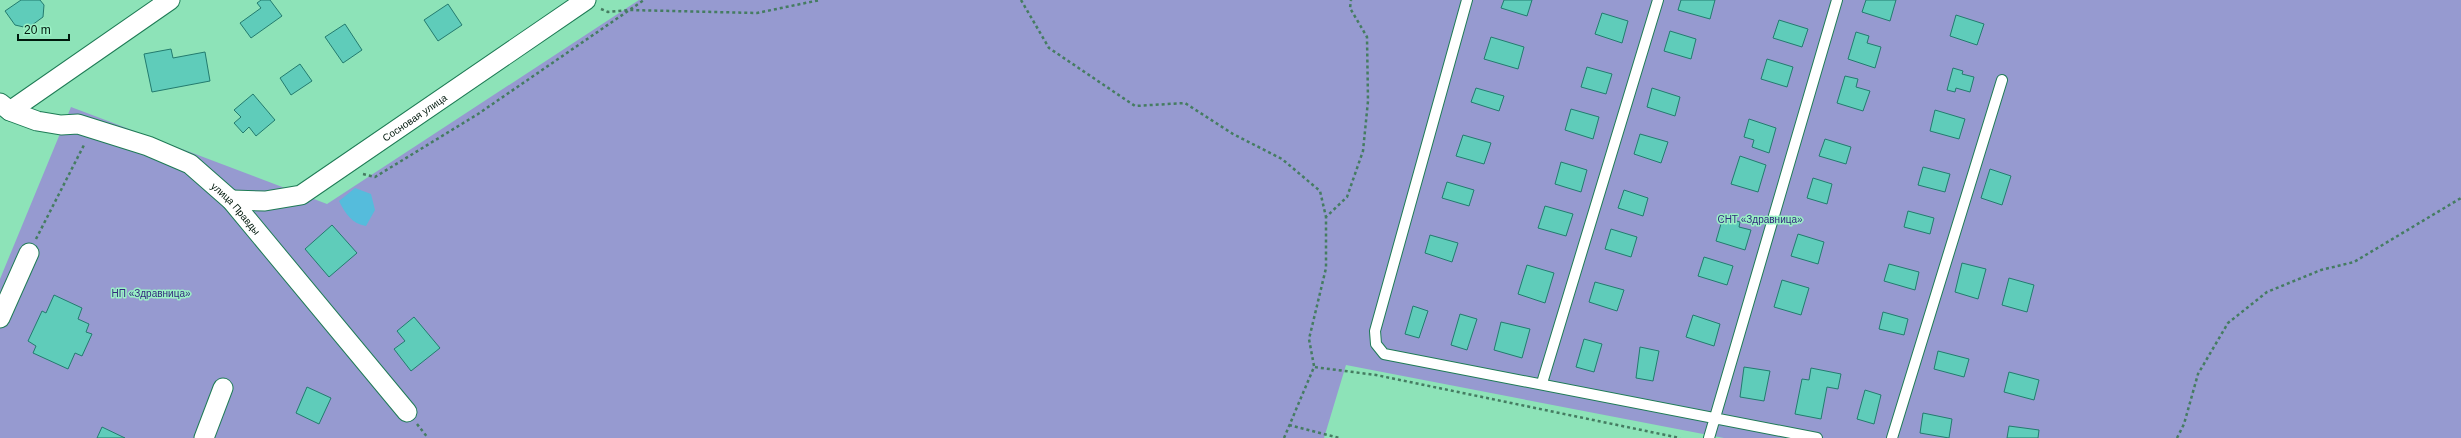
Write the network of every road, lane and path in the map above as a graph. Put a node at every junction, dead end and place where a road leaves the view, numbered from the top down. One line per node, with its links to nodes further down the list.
1 (170, 0): 12 (street)
2 (644, 0): 10 (path)
3 (820, 0): 10 (path)
4 (1021, 0): 17 (path)
5 (1351, 0): 17 (path)
6 (1468, 0): 21 (lane)
7 (1658, 0): 21 (lane)
8 (1837, 0): 24 (lane)
9 (584, 1): 10 (path); 14 (street, Сосновая улица)
10 (629, 10): 14 (path)
11 (2002, 80): 32 (lane)
12 (5, 107): 13 (street, улица Правды)
13 (92, 129): 16 (street, улица Правды); 18 (path)
14 (340, 170): 16 (street, Сосновая улица)
15 (2461, 198): 33 (path)
16 (231, 200): 23 (street, улица Правды)
17 (1326, 217): 20 (path)
18 (29, 253): 19 (street)
19 (0, 318)
20 (1314, 367): 25 (path); 29 (path)
21 (1542, 383): 24 (lane)
22 (223, 388): 26 (street)
23 (407, 412)
24 (1715, 418): 30 (lane); 31 (lane)
25 (1289, 425): 27 (path); 28 (path)
26 (204, 438)
27 (1284, 438)
28 (1339, 438)
29 (1680, 438)
30 (1709, 438)
31 (1817, 438)
32 (1892, 438)
33 (2177, 438)

